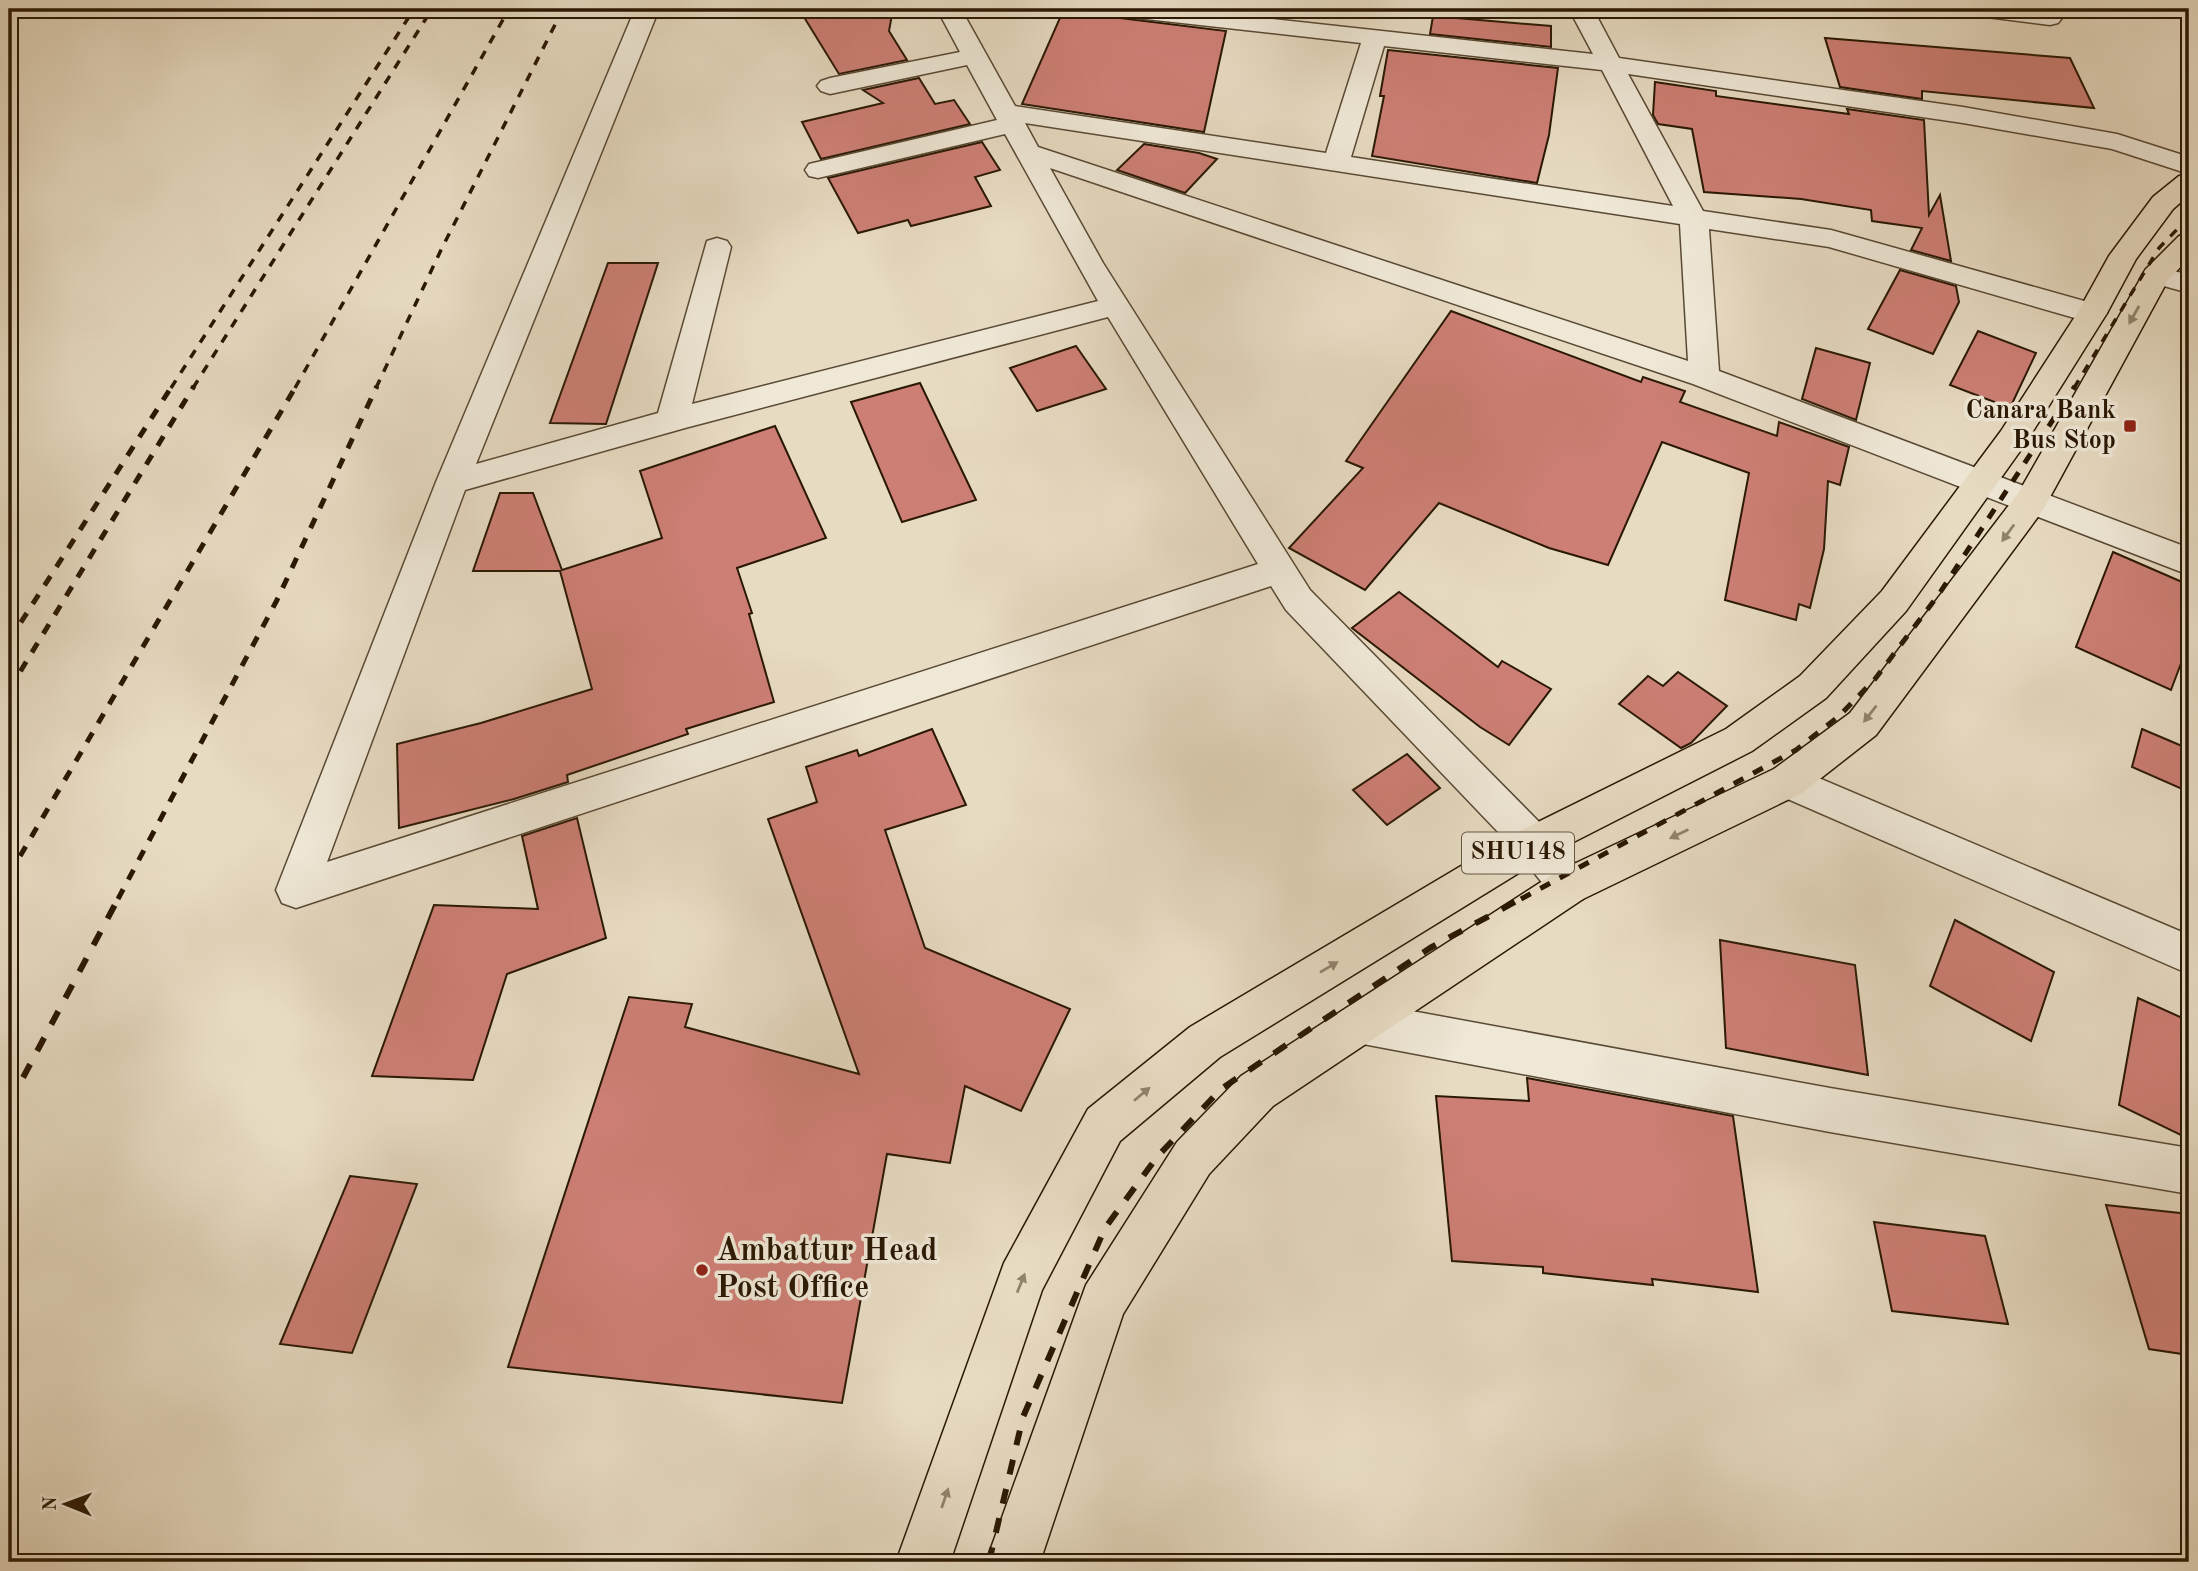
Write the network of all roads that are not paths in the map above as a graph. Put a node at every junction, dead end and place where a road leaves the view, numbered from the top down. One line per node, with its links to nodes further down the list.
1 (647, 9): 26 (street)
2 (949, 9): 8 (street)
3 (1119, 9): 7 (street)
4 (1581, 9): 9 (street)
5 (1979, 9): 6 (street)
6 (2050, 18)
7 (1374, 37): 9 (street); 13 (street)
8 (975, 56): 10 (street); 11 (street)
9 (1613, 64): 14 (street); 17 (street)
10 (830, 86)
11 (1010, 118): 12 (street); 13 (street); 15 (street)
12 (1028, 152): 21 (street); 23 (street)
13 (1336, 163): 17 (street)
14 (2189, 166)
15 (818, 170)
16 (2189, 183): 22 (highway, SHU148)
17 (1695, 219): 22 (street); 23 (street)
18 (2189, 242): 20 (highway, SHU148)
19 (717, 247): 24 (street)
20 (2173, 280): 27 (highway, SHU148, one-way to 27)
21 (1115, 306): 24 (street); 29 (street)
22 (2092, 313): 25 (highway, SHU148)
23 (1703, 377): 25 (street)
24 (672, 421): 26 (street)
25 (1979, 481): 27 (street); 31 (highway, SHU148)
26 (452, 482): 29 (street)
27 (2031, 501): 28 (street); 30 (highway, SHU148, one-way to 30)
28 (2189, 562)
29 (1280, 570): 31 (street)
30 (1788, 781): 32 (highway, SHU148, one-way to 32); 33 (street)
31 (1534, 843): 32 (street); 36 (highway, SHU148, one-way to 31)
32 (1569, 886): 34 (highway, SHU148)
33 (2189, 955)
34 (1363, 1023): 35 (street); 37 (highway, SHU148)
35 (2189, 1171)
36 (923, 1562)
37 (1013, 1562)

